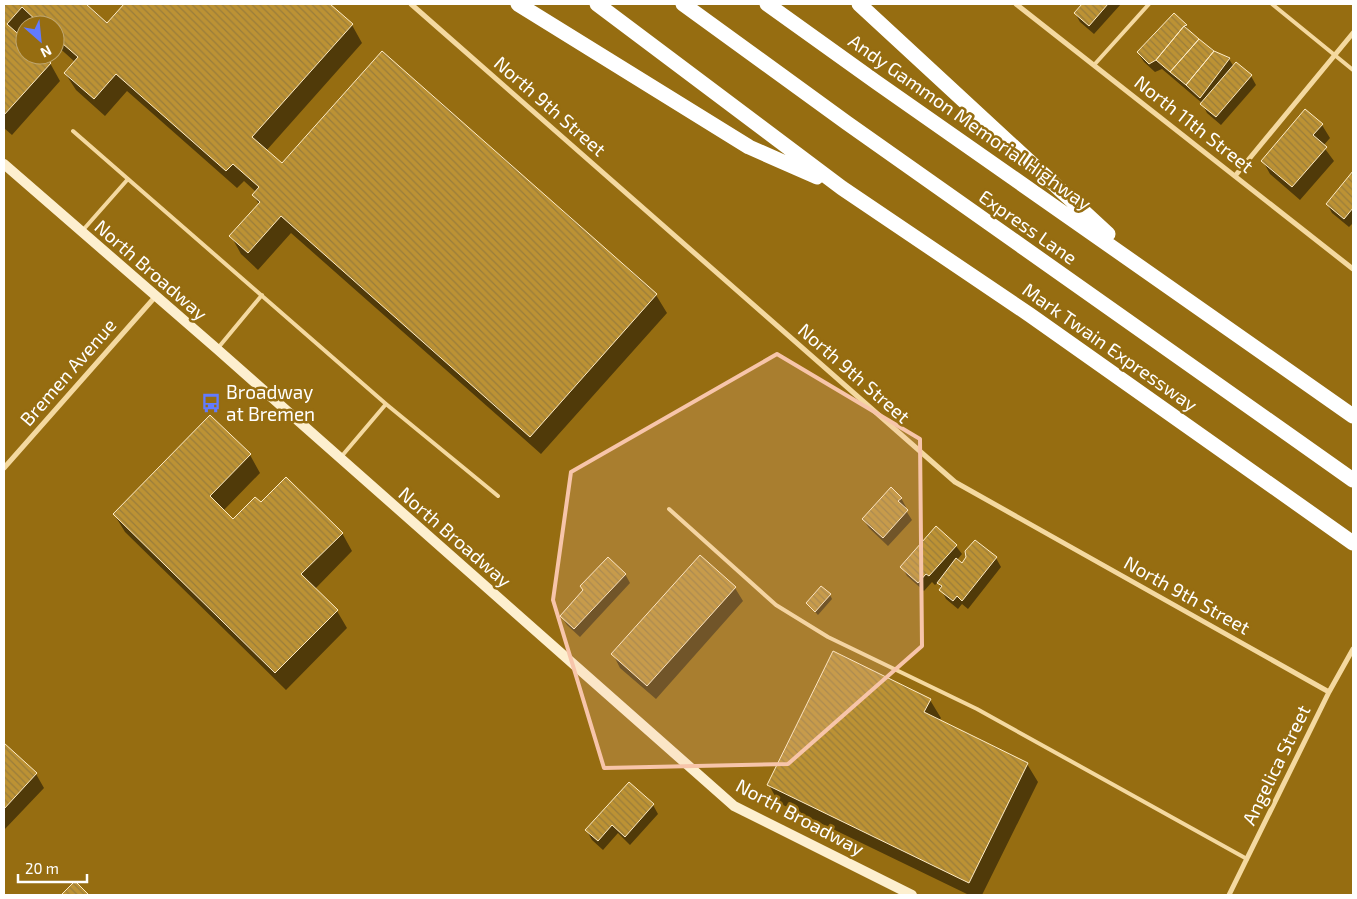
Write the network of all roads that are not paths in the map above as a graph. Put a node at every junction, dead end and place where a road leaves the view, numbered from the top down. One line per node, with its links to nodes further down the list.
1 (411, 4): 34 (street, North 9th Street)
2 (518, 4): 18 (highway)
3 (597, 4): 18 (highway)
4 (683, 4): 29 (highway, Express Lane)
5 (767, 4): 21 (highway, Andy Gammon Memorial Highway)
6 (859, 4): 21 (highway)
7 (1016, 4): 12 (street, North 11th Street)
8 (1149, 4): 12 (lane)
9 (1272, 4): 11 (lane)
10 (1353, 33): 11 (street)
11 (1335, 55): 13 (lane); 16 (street)
12 (1094, 65): 16 (street, North 11th Street)
13 (1353, 70)
14 (73, 131): 17 (lane)
15 (4, 164): 19 (main road, North Broadway)
16 (1236, 176): 20 (street, North 11th Street)
17 (128, 179): 19 (lane); 22 (lane)
18 (842, 188): 32 (highway, Mark Twain Expressway)
19 (81, 232): 23 (main road, North Broadway)
20 (1353, 269)
21 (1150, 273): 26 (highway)
22 (262, 295): 24 (lane); 25 (lane)
23 (155, 297): 24 (main road, North Broadway); 28 (street, Bremen Avenue)
24 (217, 349): 27 (main road, North Broadway)
25 (386, 404): 27 (lane); 30 (lane)
26 (1353, 416)
27 (339, 458): 36 (main road, North Broadway)
28 (4, 468)
29 (1353, 480)
30 (498, 496)
31 (669, 508): 35 (lane)
32 (1353, 543)
33 (1353, 649): 34 (street, Angelica Street)
34 (1329, 692): 35 (street, Angelica Street)
35 (1247, 859): 37 (street, Angelica Street)
36 (912, 895)
37 (1229, 895)

